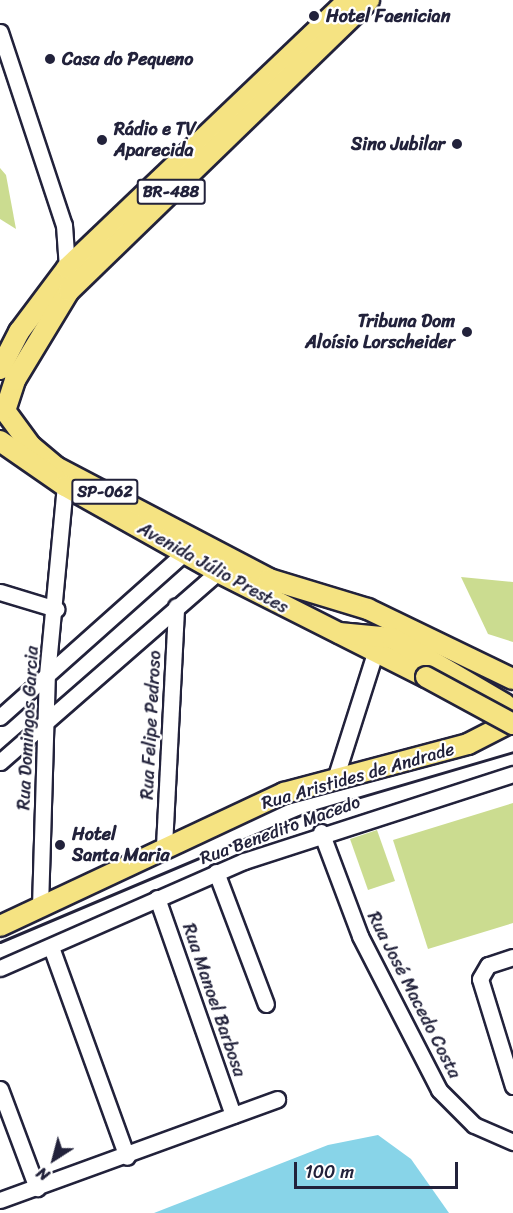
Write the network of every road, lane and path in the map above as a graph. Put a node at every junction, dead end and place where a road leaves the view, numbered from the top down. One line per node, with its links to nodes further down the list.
1 (348, 0): 4 (main road, BR-488)
2 (368, 0): 4 (main road, BR-488)
3 (0, 32): 5 (street)
4 (166, 186): 5 (main road, BR-488); 6 (main road, BR-488)
5 (67, 268): 7 (main road)
6 (23, 367): 8 (main road, BR-488); 10 (main road)
7 (0, 369)
8 (5, 408): 9 (main road, SP-062); 10 (main road, Avenida Júlio Prestes / SP-062)
9 (0, 439): 11 (main road, Avenida Júlio Prestes / SP-062)
10 (56, 467): 12 (main road, Avenida Júlio Prestes / SP-062)
11 (65, 486): 12 (main road, Avenida Júlio Prestes / SP-062); 18 (street, Rua Domingos Garcia)
12 (182, 545): 13 (main road, Avenida Júlio Prestes / SP-062); 15 (main road, Avenida Júlio Prestes / SP-062); 21 (street)
13 (218, 572): 17 (street); 19 (main road, Avenida Júlio Prestes / SP-062)
14 (0, 592): 18 (street)
15 (334, 599): 16 (main road, Avenida Júlio Prestes / SP-062); 19 (main road)
16 (357, 604): 20 (main road); 22 (main road, Avenida Júlio Prestes / SP-062)
17 (176, 606): 25 (street); 30 (street, Rua Felipe Pedroso)
18 (56, 609): 21 (street, Rua Domingos Garcia)
19 (332, 631): 20 (main road, Avenida Júlio Prestes / SP-062)
20 (378, 644): 23 (main road, Avenida Júlio Prestes / SP-062); 23 (main road, bridge); 28 (street)
21 (47, 675): 24 (street); 25 (street, Rua Domingos Garcia)
22 (513, 681): 23 (main road, SP-062)
23 (510, 716): 28 (main road, Rua Aristides de Andrade)
24 (0, 717)
25 (48, 717): 26 (street); 33 (street, Rua Domingos Garcia)
26 (0, 762)
27 (513, 774): 29 (street, Rua Benedito Macedo)
28 (335, 779): 30 (main road, Rua Aristides de Andrade)
29 (321, 832): 31 (street, Rua Benedito Macedo); 45 (street, Rua José Macedo Costa)
30 (164, 846): 33 (main road, Rua Aristides de Andrade)
31 (216, 872): 32 (street, Rua Benedito Macedo); 39 (street)
32 (157, 897): 36 (street, Rua Benedito Macedo); 44 (street, Rua Manoel Barbosa)
33 (42, 903): 34 (main road, Rua Aristides de Andrade); 35 (main road, Rua Aristides de Andrade)
34 (0, 916)
35 (0, 926)
36 (51, 947): 38 (street, Rua Benedito Macedo); 46 (street)
37 (513, 957): 40 (street)
38 (0, 968)
39 (266, 1004)
40 (510, 1065): 41 (street)
41 (513, 1086)
42 (0, 1089): 47 (street)
43 (277, 1099): 44 (street)
44 (233, 1115): 46 (street)
45 (513, 1142)
46 (127, 1156): 47 (street)
47 (37, 1188): 48 (street)
48 (0, 1200)

